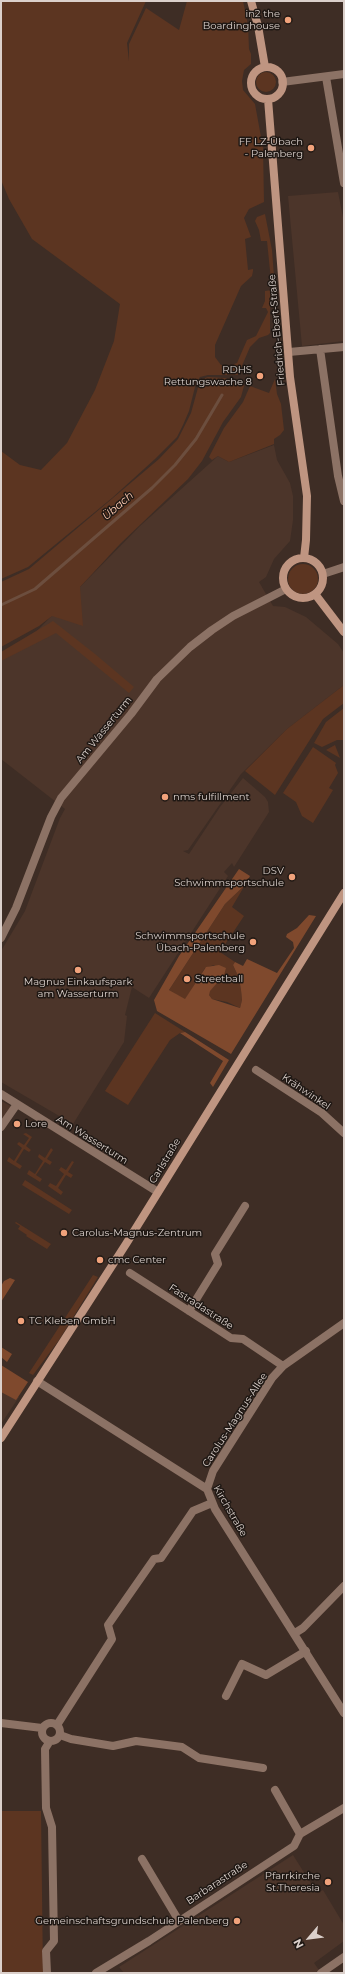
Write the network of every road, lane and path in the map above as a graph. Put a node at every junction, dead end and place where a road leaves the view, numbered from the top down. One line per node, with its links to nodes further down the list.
1 (251, 1): 2 (main road)
2 (265, 67): 5 (main road); 6 (main road)
3 (344, 74): 4 (street)
4 (326, 77): 5 (street); 7 (street)
5 (282, 82): 6 (main road)
6 (268, 99): 10 (main road, Friedrich-Ebert-Straße)
7 (344, 183)
8 (344, 346): 9 (street)
9 (320, 349): 10 (street); 11 (street)
10 (289, 352): 12 (main road, Friedrich-Ebert-Straße)
11 (344, 501)
12 (304, 558): 14 (main road); 15 (main road)
13 (344, 567): 14 (street)
14 (323, 574): 16 (main road)
15 (286, 589): 16 (main road); 19 (street, Am Wasserturm)
16 (315, 594): 17 (main road)
17 (344, 632)
18 (344, 893): 25 (main road, Carlstraße)
19 (1, 938)
20 (256, 1070): 24 (street, Krähwinkel)
21 (1, 1094): 22 (street, Am Wasserturm)
22 (17, 1104): 23 (street); 25 (street, Am Wasserturm)
23 (1, 1127)
24 (344, 1133)
25 (158, 1192): 31 (main road, Carlstraße)
26 (246, 1206): 28 (street)
27 (130, 1273): 28 (street, Fastradastraße)
28 (189, 1311): 30 (street, Fastradastraße)
29 (344, 1323): 30 (street, Carolus-Magnus-Allee)
30 (283, 1366): 33 (street, Carolus-Magnus-Allee)
31 (37, 1381): 32 (main road, Carlstraße); 33 (street, Kirchstraße)
32 (1, 1438)
33 (207, 1489): 34 (street, Kirchstraße)
34 (212, 1503): 36 (street, Kirchstraße); 41 (street)
35 (344, 1586): 36 (street)
36 (295, 1633): 37 (street, Kirchstraße)
37 (306, 1651): 38 (street); 39 (street, Kirchstraße)
38 (226, 1696)
39 (344, 1713)
40 (1, 1723): 42 (street)
41 (57, 1724): 42 (street); 43 (street)
42 (42, 1728): 44 (street)
43 (60, 1735): 44 (street); 45 (street)
44 (50, 1741): 52 (street)
45 (263, 1768)
46 (275, 1790): 48 (street)
47 (344, 1808): 48 (street, Barbarastraße)
48 (300, 1834): 50 (street, Barbarastraße)
49 (142, 1859): 50 (street)
50 (179, 1921): 53 (street, Barbarastraße)
51 (344, 1957): 54 (street)
52 (46, 1973)
53 (96, 1973)
54 (321, 1973)

